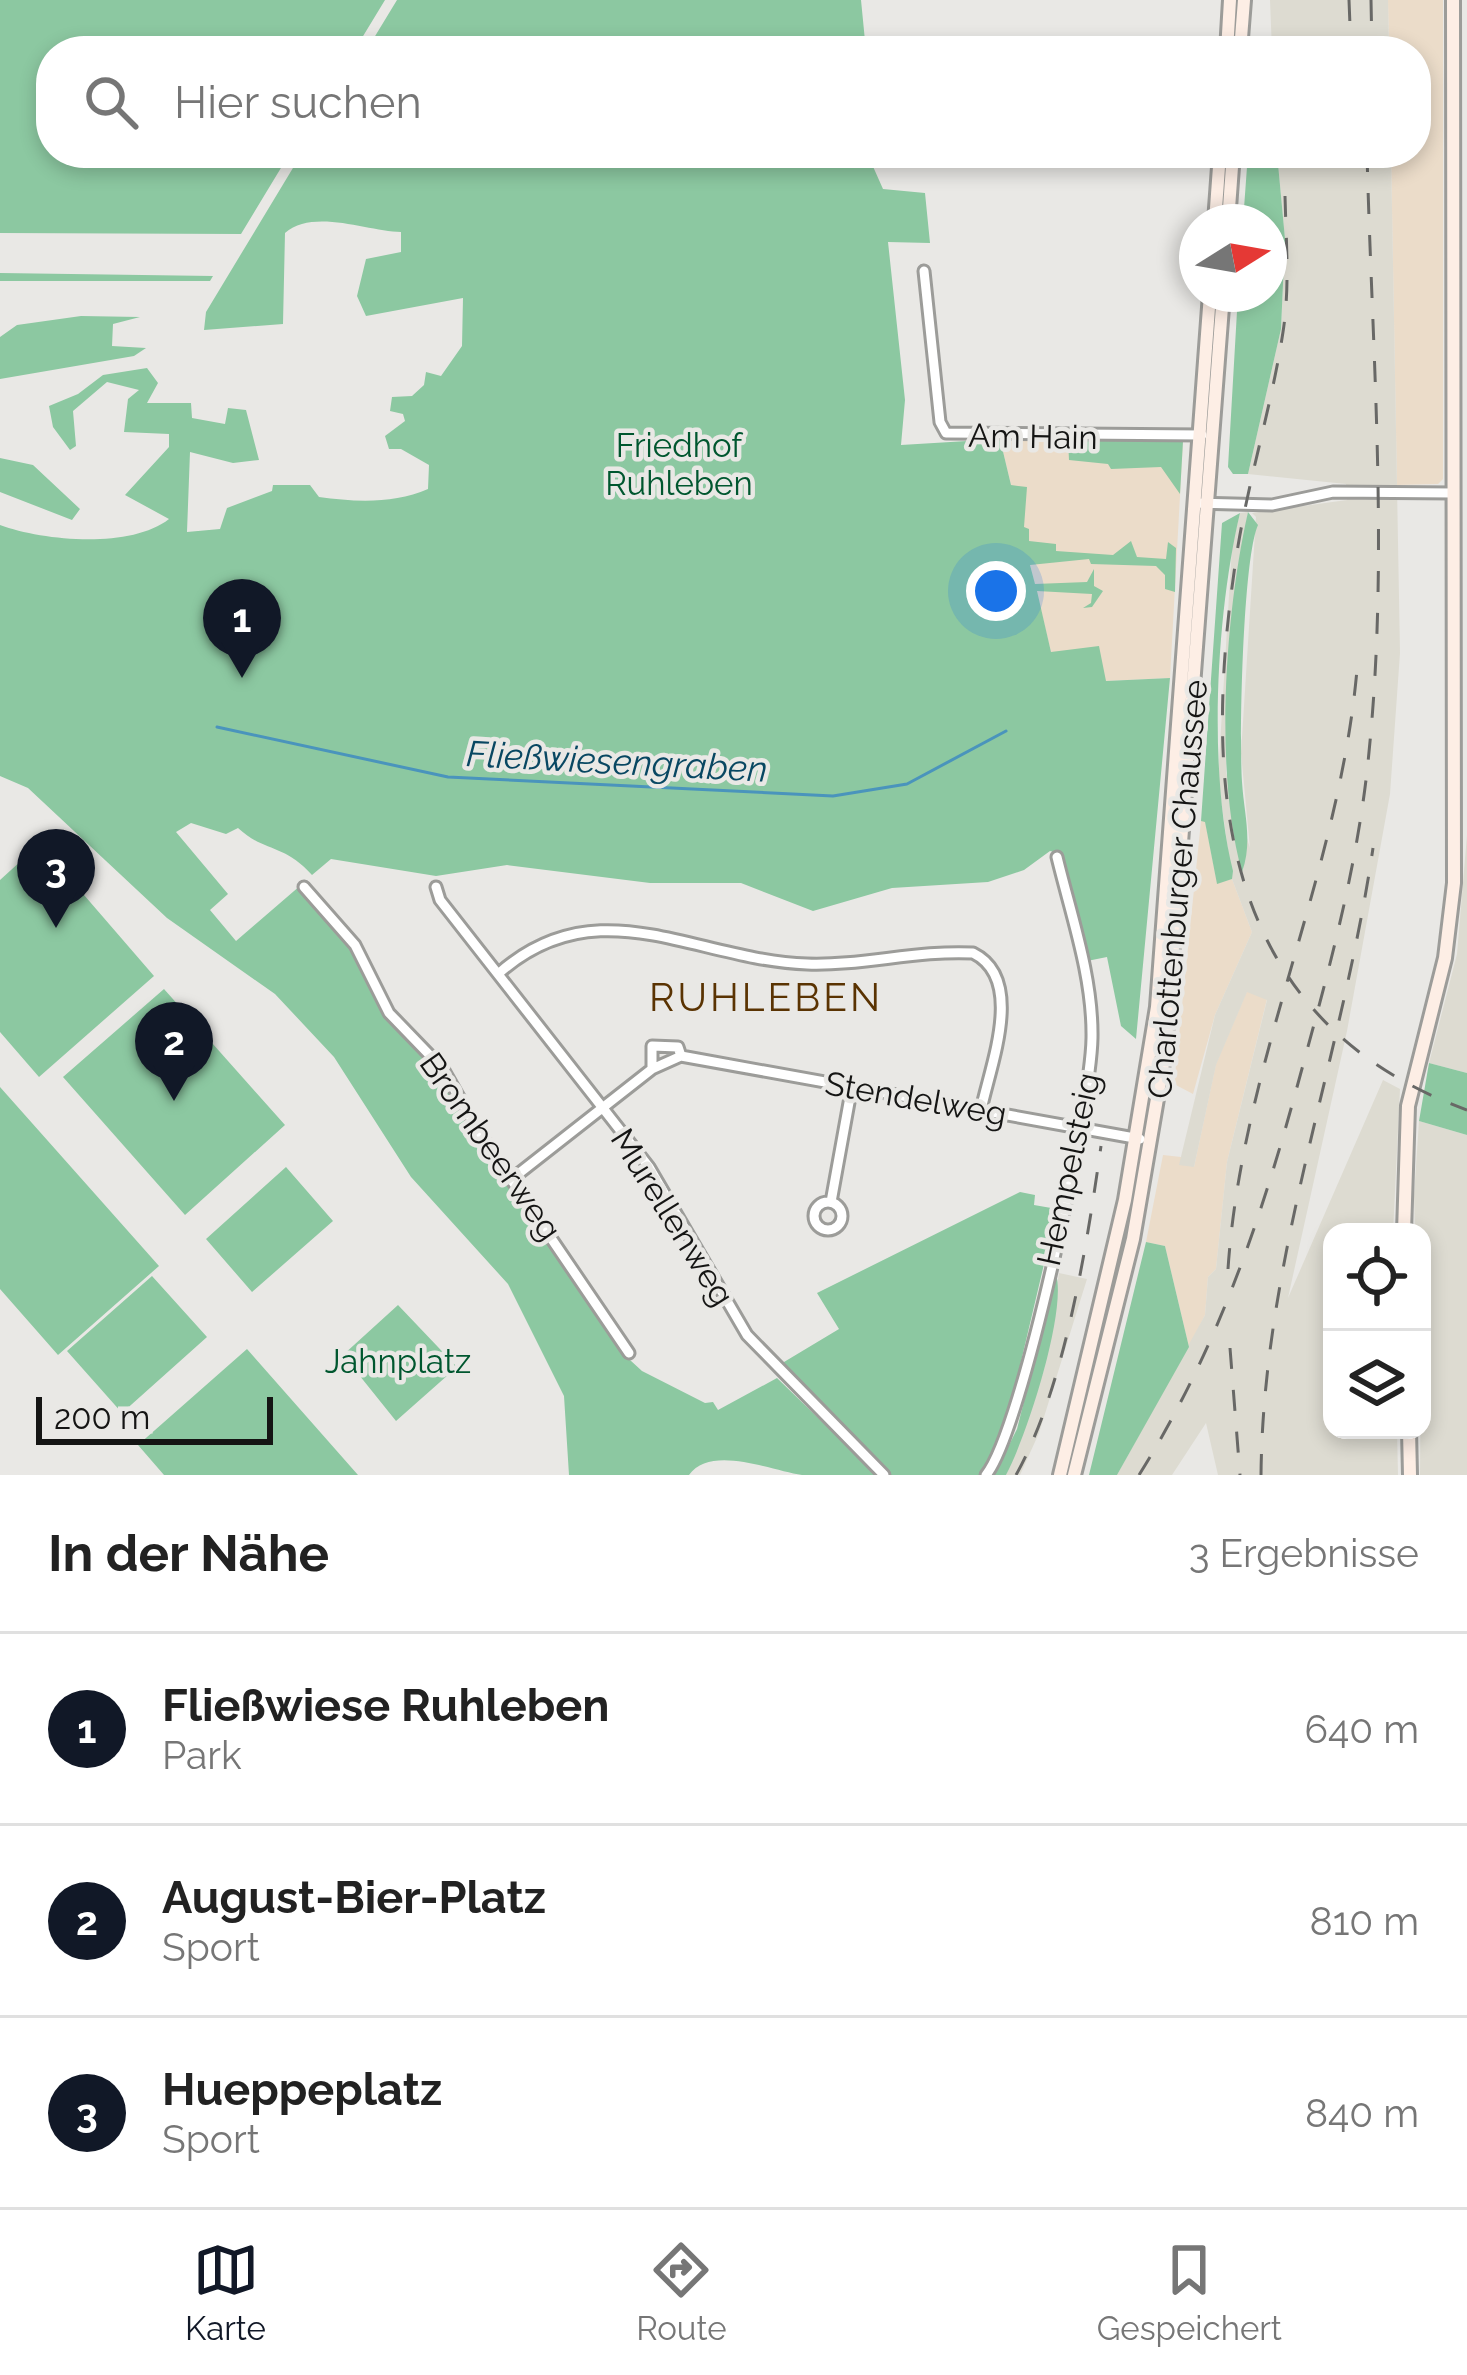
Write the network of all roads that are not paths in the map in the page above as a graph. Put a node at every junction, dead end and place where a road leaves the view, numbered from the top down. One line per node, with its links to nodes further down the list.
1 (1230, 0): 4 (main road)
2 (1244, 0): 5 (main road)
3 (1454, 0): 14 (main road)
4 (1228, 36)
5 (1241, 36)
6 (1219, 168): 8 (main road)
7 (1233, 168): 9 (main road)
8 (1216, 204)
9 (1230, 204)
10 (924, 271): 13 (street, Am Hain)
11 (1210, 312): 13 (main road, Charlottenburger Chaussee)
12 (1221, 312): 13 (main road, Charlottenburger Chaussee)
13 (1207, 435): 15 (main road, Charlottenburger Chaussee); 16 (main road, Charlottenburger Chaussee)
14 (1453, 493): 16 (street); 17 (main road)
15 (1195, 503): 16 (street); 28 (main road, Charlottenburger Chaussee)
16 (1210, 503): 28 (main road, Charlottenburger Chaussee)
17 (1461, 818): 31 (main road)
18 (1057, 857): 27 (street, Hempelsteig)
19 (304, 887): 29 (street, Brombeerweg)
20 (436, 887): 21 (street, Murellenweg)
21 (498, 974): 25 (street, Murellenweg); 26 (street)
22 (681, 1056): 23 (street); 23 (street); 24 (street, Stendelweg)
23 (652, 1069): 25 (street)
24 (852, 1086): 26 (street, Stendelweg); 30 (street)
25 (603, 1109): 29 (street); 34 (street, Murellenweg)
26 (981, 1110): 27 (street, Stendelweg)
27 (1078, 1128): 28 (street, Stendelweg); 35 (street, Hempelsteig)
28 (1144, 1139): 36 (main road, Charlottenburger Chaussee); 37 (main road, Charlottenburger Chaussee)
29 (513, 1178): 32 (street, Brombeerweg)
30 (831, 1202)
31 (1404, 1223)
32 (629, 1353)
33 (1408, 1439): 38 (main road)
34 (884, 1475)
35 (986, 1475)
36 (1060, 1475)
37 (1074, 1475)
38 (1410, 1475)

